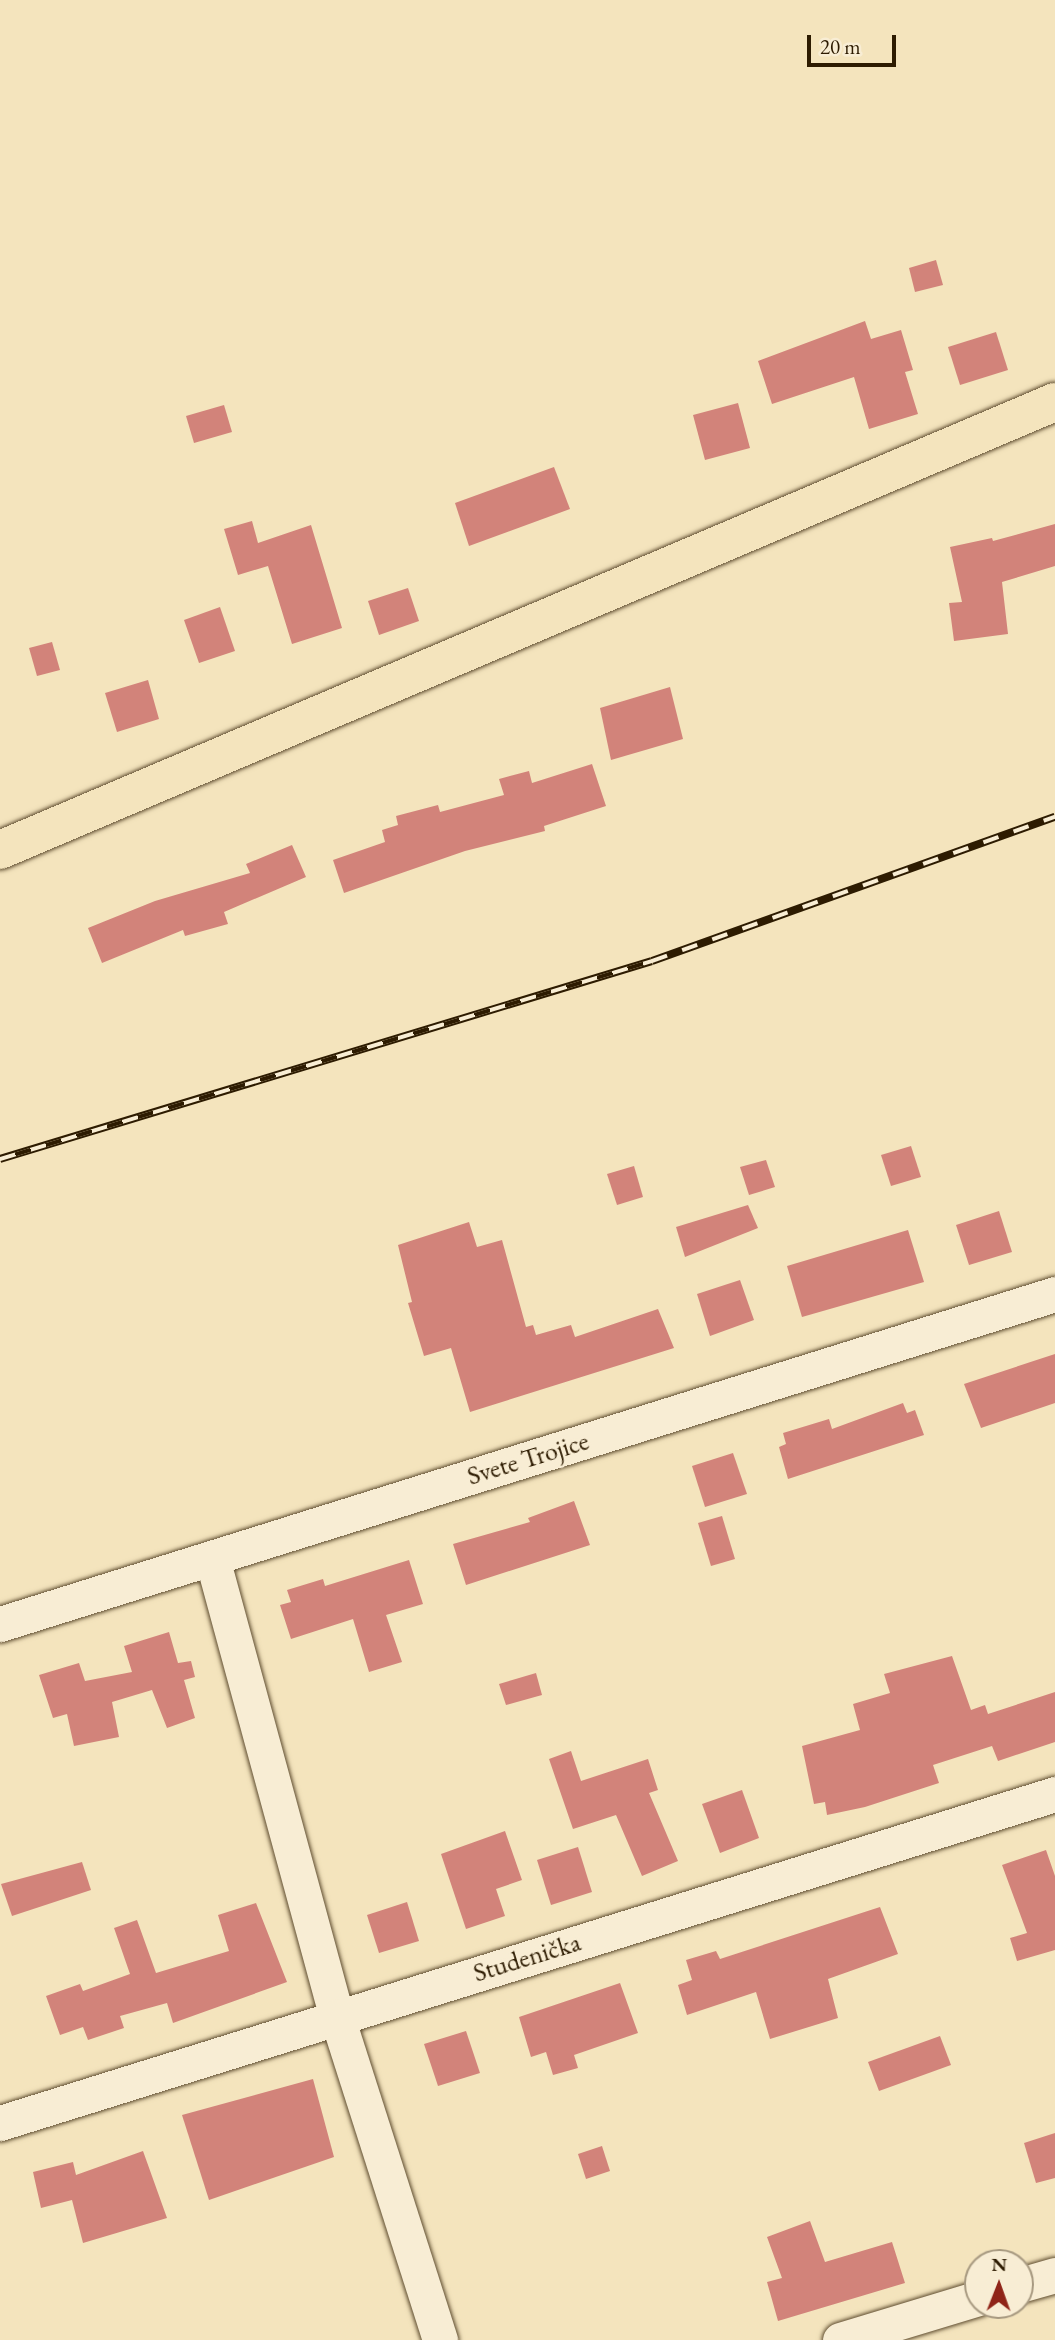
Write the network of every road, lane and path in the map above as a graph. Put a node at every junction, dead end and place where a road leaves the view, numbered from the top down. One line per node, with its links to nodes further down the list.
1 (1055, 402): 2 (main road)
2 (0, 850)
3 (1055, 1294): 4 (street, Svete Trojice)
4 (212, 1558): 5 (street, Svete Trojice); 7 (street)
5 (0, 1624)
6 (1055, 1794): 7 (street, Studenička)
7 (337, 2017): 8 (street, Studenička); 12 (street)
8 (0, 2123)
9 (1055, 2275): 10 (street)
10 (1034, 2281)
11 (964, 2302): 13 (street)
12 (440, 2340)
13 (840, 2340)

